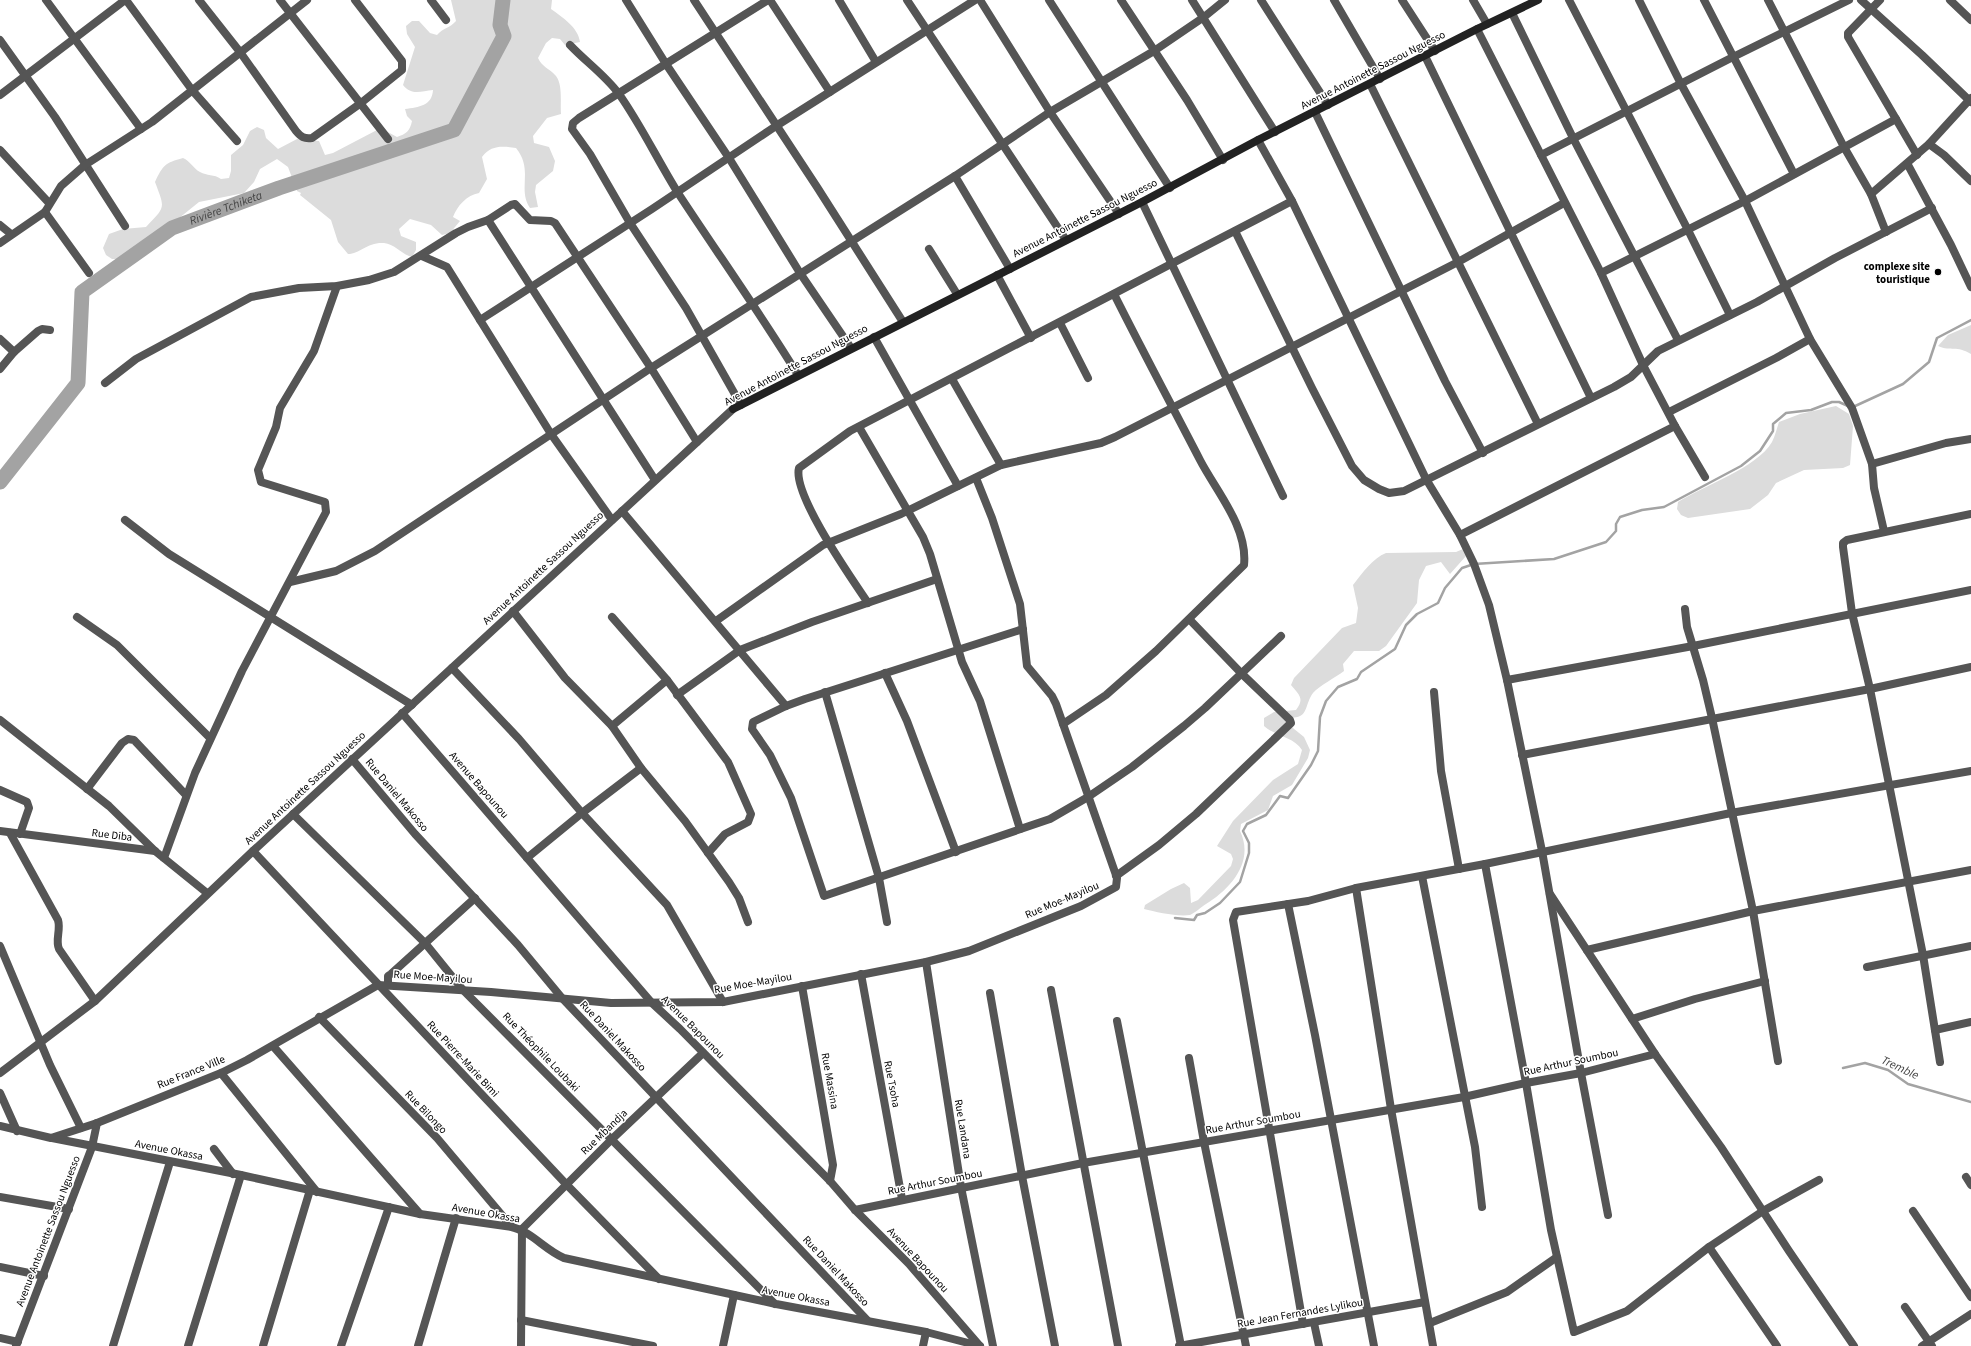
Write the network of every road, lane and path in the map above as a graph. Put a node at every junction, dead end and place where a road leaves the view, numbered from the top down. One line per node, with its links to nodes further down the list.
1 (46, 0): 43 (street)
2 (126, 0): 43 (street); 58 (street)
3 (199, 0): 48 (street)
4 (280, 0): 33 (street)
5 (306, 0): 33 (street)
6 (355, 0): 63 (street)
7 (432, 0): 36 (street)
8 (626, 0): 52 (street)
9 (694, 0): 42 (street)
10 (769, 0): 42 (street); 59 (street)
11 (839, 0): 51 (street)
12 (907, 0): 40 (street)
13 (975, 0): 40 (street)
14 (980, 0): 65 (street)
15 (1049, 0): 55 (street)
16 (1121, 0): 46 (street)
17 (1192, 0): 35 (street)
18 (1225, 0): 35 (street)
19 (1261, 0): 64 (street)
20 (1334, 0): 54 (street)
21 (1402, 0): 47 (street)
22 (1473, 0): 38 (street)
23 (1537, 0): 34 (street, Avenue Antoinette Sassou Nguesso)
24 (1569, 0): 67 (street)
25 (1639, 0): 57 (street)
26 (1704, 0): 50 (street)
27 (1768, 0): 41 (street)
28 (1849, 0): 41 (street)
29 (1861, 0): 32 (street)
30 (1880, 0): 32 (street)
31 (1950, 0): 37 (street)
32 (1871, 9): 62 (street); 68 (street)
33 (290, 13): 48 (street); 63 (street)
34 (1512, 13): 38 (street, Avenue Antoinette Sassou Nguesso); 74 (street)
35 (1204, 17): 46 (street); 71 (street)
36 (446, 20)
37 (1971, 20)
38 (1487, 24): 39 (street, Avenue Antoinette Sassou Nguesso)
39 (1477, 29): 47 (street, Avenue Antoinette Sassou Nguesso); 80 (street)
40 (926, 30): 51 (street); 76 (street)
41 (1784, 32): 50 (street); 78 (street)
42 (716, 33): 52 (street); 69 (street)
43 (75, 38): 53 (street); 70 (street)
44 (0, 40): 53 (street)
45 (570, 45): 60 (street)
46 (1154, 51): 55 (street); 83 (street)
47 (1435, 51): 49 (street, Avenue Antoinette Sassou Nguesso)
48 (240, 52): 58 (street); 63 (street)
49 (1425, 56): 54 (street, Avenue Antoinette Sassou Nguesso); 107 (street)
50 (1733, 57): 57 (street); 86 (street)
51 (876, 62): 59 (street)
52 (666, 64): 60 (street); 82 (street)
53 (26, 76): 61 (street); 84 (street)
54 (1380, 79): 56 (street, Avenue Antoinette Sassou Nguesso)
55 (1102, 80): 65 (street); 89 (street)
56 (1370, 84): 64 (street, Avenue Antoinette Sassou Nguesso); 116 (street)
57 (1681, 84): 67 (street); 93 (street)
58 (192, 90): 70 (street); 75 (street)
59 (830, 92): 69 (street)
60 (619, 94): 90 (street); 101 (street)
61 (0, 95)
62 (1970, 100): 77 (street)
63 (360, 103): 72 (street)
64 (1328, 105): 66 (street, Avenue Antoinette Sassou Nguesso)
65 (1050, 112): 76 (street); 99 (street)
66 (1315, 112): 71 (street, Avenue Antoinette Sassou Nguesso); 127 (street)
67 (1627, 112): 74 (street); 104 (street)
68 (1896, 118): 78 (street); 81 (street)
69 (776, 126): 82 (street); 109 (street)
70 (141, 129): 84 (street)
71 (1275, 132): 73 (street, Avenue Antoinette Sassou Nguesso)
72 (388, 139)
73 (1258, 140): 83 (street, Avenue Antoinette Sassou Nguesso); 92 (street)
74 (1574, 140): 80 (street); 115 (street)
75 (237, 141)
76 (1001, 144): 87 (street); 110 (street)
77 (1929, 144): 81 (street); 88 (street)
78 (1844, 147): 86 (street); 91 (street)
79 (0, 150): 95 (street)
80 (1541, 155): 96 (street)
81 (1917, 155): 85 (street)
82 (728, 158): 90 (street); 120 (street)
83 (1223, 160): 89 (street, Avenue Antoinette Sassou Nguesso)
84 (85, 165): 95 (street); 103 (street)
85 (1908, 165): 91 (street); 97 (street)
86 (1794, 174): 93 (street)
87 (955, 176): 109 (street); 118 (street)
88 (1971, 181)
89 (1170, 188): 94 (street, Avenue Antoinette Sassou Nguesso)
90 (678, 192): 101 (street); 130 (street)
91 (1871, 194): 106 (street)
92 (1292, 201): 105 (street); 132 (street)
93 (1745, 201): 104 (street); 125 (street)
94 (1142, 202): 99 (street, Avenue Antoinette Sassou Nguesso); 117 (street)
95 (49, 203): 98 (street)
96 (1564, 203): 107 (street); 121 (street)
97 (1932, 208): 106 (street); 126 (street)
98 (45, 212): 108 (street); 119 (street)
99 (1119, 214): 110 (street, Avenue Antoinette Sassou Nguesso)
100 (488, 220): 113 (street); 114 (street); 124 (street)
101 (630, 223): 114 (street); 137 (street)
102 (0, 225): 108 (street)
103 (125, 226)
104 (1688, 230): 115 (street); 131 (street)
105 (1235, 231): 117 (street); 143 (street)
106 (1886, 232): 125 (street)
107 (1510, 233): 116 (street); 154 (street)
108 (11, 234): 111 (street)
109 (852, 240): 120 (street); 134 (street)
110 (1066, 240): 118 (street, Avenue Antoinette Sassou Nguesso)
111 (0, 243)
112 (929, 249): 128 (street)
113 (422, 256): 123 (street); 133 (street)
114 (576, 257): 124 (street); 147 (street)
115 (1634, 257): 121 (street); 142 (street)
116 (1458, 262): 127 (street); 160 (street)
117 (1172, 264): 129 (street); 152 (street)
118 (1010, 269): 122 (street, Avenue Antoinette Sassou Nguesso)
119 (89, 273)
120 (800, 273): 130 (street); 144 (street)
121 (1601, 273): 146 (street)
122 (997, 275): 128 (street, Avenue Antoinette Sassou Nguesso); 139 (street)
123 (337, 286): 153 (street); 184 (street)
124 (531, 286): 133 (street); 155 (street)
125 (1784, 287): 131 (street); 140 (street)
126 (1971, 287)
127 (1403, 290): 132 (street); 166 (street)
128 (957, 294): 134 (street, Avenue Antoinette Sassou Nguesso)
129 (1114, 294): 135 (street); 158 (street)
130 (753, 303): 137 (street); 149 (street)
131 (1730, 316): 142 (street)
132 (1348, 318): 143 (street); 171 (street)
133 (480, 320): 163 (street)
134 (903, 322): 138 (street, Avenue Antoinette Sassou Nguesso)
135 (1060, 323): 139 (street); 150 (street)
136 (50, 330): 145 (street)
137 (701, 336): 147 (street); 157 (street)
138 (874, 337): 144 (street, Avenue Antoinette Sassou Nguesso); 156 (street)
139 (1030, 338): 151 (street)
140 (1810, 338): 159 (street); 167 (street)
141 (0, 339): 145 (street)
142 (1678, 340): 146 (street)
143 (1291, 347): 152 (street); 171 (street)
144 (851, 348): 149 (street, Avenue Antoinette Sassou Nguesso)
145 (14, 352): 148 (street)
146 (1644, 365): 154 (street); 159 (street)
147 (651, 368): 155 (street); 165 (street)
148 (0, 369)
149 (798, 376): 157 (street, Avenue Antoinette Sassou Nguesso)
150 (1088, 378)
151 (952, 379): 156 (street); 168 (street)
152 (1226, 379): 158 (street); 174 (street)
153 (105, 383)
154 (1591, 398): 160 (street)
155 (602, 400): 163 (street); 172 (street)
156 (909, 401): 162 (street); 173 (street)
157 (737, 407): 165 (street, Avenue Antoinette Sassou Nguesso)
158 (1173, 407): 168 (street); 193 (street)
159 (1669, 412): 161 (street)
160 (1538, 424): 166 (street)
161 (1674, 426): 169 (street); 181 (street)
162 (859, 427): 176 (street); 182 (street)
163 (551, 434): 179 (street); 184 (street)
164 (1971, 439): 167 (street)
165 (697, 442): 172 (street, Avenue Antoinette Sassou Nguesso)
166 (1483, 453): 171 (street)
167 (1872, 464): 180 (street)
168 (1001, 465): 170 (street)
169 (1705, 477)
170 (976, 478): 173 (street); 195 (street)
171 (1426, 479): 181 (street)
172 (655, 480): 175 (street, Avenue Antoinette Sassou Nguesso)
173 (958, 486): 176 (street)
174 (1283, 496)
175 (622, 511): 179 (street, Avenue Antoinette Sassou Nguesso); 194 (street)
176 (908, 511): 182 (street); 183 (street)
177 (1971, 514): 180 (street)
178 (125, 520): 190 (street)
179 (612, 520): 188 (street, Avenue Antoinette Sassou Nguesso)
180 (1884, 531): 189 (street)
181 (1460, 535): 205 (street)
182 (829, 543): 186 (street); 194 (street)
183 (937, 579): 186 (street); 198 (street)
184 (290, 582): 190 (street)
185 (1971, 590): 189 (street)
186 (868, 603): 199 (street)
187 (1686, 609): 197 (street)
188 (513, 611): 201 (street, Avenue Antoinette Sassou Nguesso); 216 (street)
189 (1852, 613): 197 (street); 206 (street)
190 (271, 616): 210 (street); 217 (street)
191 (77, 617): 217 (street)
192 (612, 617): 204 (street)
193 (1190, 620): 203 (street); 215 (street)
194 (716, 621): 199 (street)
195 (1023, 629): 198 (street); 215 (street)
196 (1281, 636): 203 (street)
197 (1693, 646): 205 (street); 213 (street)
198 (958, 649): 202 (street); 230 (street)
199 (740, 650): 209 (street); 211 (street)
200 (1971, 667): 206 (street)
201 (452, 668): 210 (street, Avenue Antoinette Sassou Nguesso); 228 (street)
202 (885, 672): 207 (street); 237 (street)
203 (1241, 673): 226 (street); 244 (street)
204 (667, 680): 209 (street); 216 (street)
205 (1507, 680): 218 (street)
206 (1870, 689): 213 (street); 222 (street)
207 (825, 692): 211 (street); 246 (street)
208 (1434, 692): 242 (street)
209 (677, 695): 238 (street)
210 (412, 704): 212 (street, Avenue Antoinette Sassou Nguesso)
211 (786, 706): 246 (street)
212 (402, 713): 219 (street, Avenue Antoinette Sassou Nguesso); 240 (street, Avenue Bapounou)
213 (1712, 718): 218 (street); 227 (street)
214 (0, 720): 223 (street)
215 (1063, 724): 226 (street)
216 (612, 726): 220 (street)
217 (210, 738): 225 (street)
218 (1522, 755): 236 (street)
219 (352, 759): 229 (street, Avenue Antoinette Sassou Nguesso); 251 (street, Rue Daniel Makosso)
220 (641, 768): 228 (street); 238 (street)
221 (1971, 771): 222 (street)
222 (1890, 786): 227 (street); 247 (street)
223 (87, 789): 225 (street); 234 (street)
224 (0, 790): 233 (street)
225 (186, 795): 239 (street)
226 (1088, 797): 230 (street); 244 (street)
227 (1731, 812): 236 (street); 253 (street)
228 (582, 813): 240 (street); 273 (street)
229 (293, 814): 235 (street, Avenue Antoinette Sassou Nguesso); 256 (street, Rue Théophile Loubaki)
230 (1020, 829): 237 (street)
231 (0, 832): 232 (street, Rue Diba)
232 (10, 833): 233 (street, Rue Diba); 272 (street)
233 (20, 834): 234 (street, Rue Diba)
234 (155, 851): 239 (street)
235 (253, 851): 250 (street, Avenue Antoinette Sassou Nguesso); 265 (street, Rue Pierre-Marie Bimi)
236 (1542, 851): 241 (street); 249 (street)
237 (956, 852): 246 (street)
238 (708, 853): 254 (street)
239 (164, 858): 250 (street)
240 (527, 858): 274 (street, Avenue Bapounou)
241 (1485, 864): 242 (street); 290 (street)
242 (1459, 869): 245 (street)
243 (1971, 870): 247 (street)
244 (1116, 876): 261 (street, Rue Moe-Mayilou)
245 (1422, 876): 248 (street); 292 (street)
246 (879, 878): 255 (street)
247 (1909, 882): 253 (street); 260 (street)
248 (1356, 888): 252 (street); 294 (street)
249 (1547, 890): 259 (street); 289 (street)
250 (207, 893): 272 (street, Avenue Antoinette Sassou Nguesso)
251 (475, 898): 256 (street); 271 (street, Rue Daniel Makosso)
252 (1288, 904): 295 (street); 299 (street)
253 (1753, 911): 259 (street); 264 (street)
254 (748, 922)
255 (887, 922)
256 (425, 943): 266 (street); 268 (street, Rue Théophile Loubaki)
257 (0, 946): 280 (street)
258 (1971, 946): 260 (street)
259 (1587, 950): 276 (street)
260 (1923, 955): 262 (street); 279 (street)
261 (926, 962): 263 (street, Rue Moe-Mayilou); 316 (street, Rue Landana)
262 (1867, 967)
263 (861, 974): 267 (street, Rue Moe-Mayilou); 319 (street, Rue Tsoha)
264 (1765, 981): 276 (street); 285 (street)
265 (378, 985): 266 (street, Rue Moe-Mayilou); 275 (street, Rue France Ville); 314 (street, Rue Pierre-Marie Bimi)
266 (388, 985): 268 (street, Rue Moe-Mayilou)
267 (802, 986): 273 (street, Rue Moe-Mayilou); 312 (street, Rue Massina)
268 (463, 990): 271 (street, Rue Moe-Mayilou); 302 (street, Rue Théophile Loubaki)
269 (1051, 990): 308 (street)
270 (990, 993): 310 (street)
271 (562, 998): 274 (street, Rue Moe-Mayilou); 293 (street, Rue Daniel Makosso)
272 (95, 1000): 280 (street, Avenue Antoinette Sassou Nguesso)
273 (723, 1002): 274 (street, Rue Moe-Mayilou)
274 (652, 1003): 282 (street, Avenue Bapounou)
275 (319, 1017): 281 (street, Rue France Ville); 329 (street, Rue Bilongo)
276 (1632, 1019): 283 (street)
277 (1117, 1021): 306 (street)
278 (1971, 1022): 279 (street)
279 (1935, 1030): 286 (street)
280 (40, 1041): 287 (street, Avenue Antoinette Sassou Nguesso); 298 (street)
281 (273, 1046): 288 (street, Rue France Ville); 326 (street)
282 (703, 1053): 293 (street, Rue Mbandja); 312 (street, Avenue Bapounou)
283 (1655, 1054): 289 (street, Rue Arthur Soumbou); 324 (street)
284 (1189, 1058): 303 (street)
285 (1778, 1061)
286 (1940, 1062)
287 (0, 1073)
288 (221, 1073): 296 (street, Rue France Ville); 317 (street)
289 (1581, 1074): 290 (street, Rue Arthur Soumbou); 327 (street)
290 (1526, 1083): 292 (street, Rue Arthur Soumbou); 332 (street)
291 (0, 1093): 300 (street)
292 (1464, 1097): 294 (street, Rue Arthur Soumbou); 321 (street)
293 (656, 1098): 302 (street, Rue Mbandja); 344 (street, Rue Daniel Makosso)
294 (1391, 1109): 295 (street, Rue Arthur Soumbou); 338 (street)
295 (1330, 1119): 299 (street, Rue Arthur Soumbou); 341 (street)
296 (96, 1123): 298 (street, Rue France Ville); 304 (street, Avenue Antoinette Sassou Nguesso)
297 (0, 1126): 300 (street)
298 (81, 1128): 301 (street, Rue France Ville)
299 (1268, 1130): 303 (street, Rue Arthur Soumbou); 347 (street)
300 (17, 1131): 301 (street)
301 (51, 1138): 304 (street, Avenue Okassa)
302 (611, 1140): 314 (street, Rue Mbandja); 339 (street, Rue Théophile Loubaki)
303 (1204, 1142): 306 (street, Rue Arthur Soumbou); 349 (street)
304 (92, 1147): 307 (street, Avenue Okassa); 322 (street, Avenue Antoinette Sassou Nguesso)
305 (214, 1149): 309 (street)
306 (1144, 1153): 308 (street, Rue Arthur Soumbou); 366 (street)
307 (170, 1162): 309 (street, Avenue Okassa); 353 (street)
308 (1083, 1163): 310 (street, Rue Arthur Soumbou); 365 (street)
309 (237, 1174): 317 (street, Avenue Okassa); 354 (street)
310 (1022, 1176): 316 (street, Rue Arthur Soumbou); 364 (street)
311 (1966, 1177): 315 (street)
312 (830, 1180): 323 (street, Avenue Bapounou)
313 (1818, 1180): 324 (street)
314 (566, 1184): 330 (street, Rue Mbandja); 335 (street, Rue Pierre-Marie Bimi)
315 (1971, 1185)
316 (961, 1187): 319 (street, Rue Arthur Soumbou); 363 (street, Rue Landana)
317 (313, 1191): 320 (street, Avenue Okassa); 355 (street)
318 (0, 1197): 322 (street)
319 (902, 1199): 323 (street, Rue Arthur Soumbou)
320 (389, 1207): 326 (street, Avenue Okassa); 356 (street)
321 (1482, 1207)
322 (70, 1210): 334 (street, Avenue Antoinette Sassou Nguesso)
323 (855, 1210): 362 (street, Avenue Bapounou)
324 (1763, 1211): 331 (street); 372 (street)
325 (1912, 1211): 337 (street)
326 (420, 1214): 328 (street, Avenue Okassa)
327 (1608, 1215)
328 (456, 1218): 329 (street, Avenue Okassa); 357 (street)
329 (512, 1227): 330 (street, Avenue Okassa)
330 (522, 1230): 335 (street, Avenue Okassa); 343 (street)
331 (1709, 1247): 332 (street); 371 (street)
332 (1557, 1257): 346 (street)
333 (0, 1267): 334 (street)
334 (44, 1276): 351 (street, Avenue Antoinette Sassou Nguesso)
335 (659, 1279): 336 (street, Avenue Okassa)
336 (734, 1295): 339 (street, Avenue Okassa); 360 (street)
337 (1971, 1297)
338 (1425, 1302): 341 (street, Rue Jean Fernandes Lylikou); 346 (street)
339 (776, 1304): 344 (street, Avenue Okassa)
340 (1905, 1307): 352 (street)
341 (1366, 1312): 345 (street, Rue Jean Fernandes Lylikou); 369 (street)
342 (1971, 1314): 352 (street)
343 (521, 1320): 358 (street); 359 (street)
344 (867, 1320): 348 (street, Avenue Okassa)
345 (1314, 1323): 347 (street, Rue Jean Fernandes Lylikou); 368 (street)
346 (1430, 1323): 370 (street)
347 (1303, 1324): 349 (street, Rue Jean Fernandes Lylikou)
348 (926, 1332): 361 (street); 362 (street, Avenue Okassa)
349 (1243, 1335): 366 (street, Rue Jean Fernandes Lylikou); 367 (street)
350 (0, 1338): 351 (street)
351 (17, 1344)
352 (1928, 1344)
353 (113, 1346)
354 (188, 1346)
355 (263, 1346)
356 (342, 1346)
357 (418, 1346)
358 (521, 1346)
359 (652, 1346)
360 (723, 1346)
361 (923, 1346)
362 (980, 1346)
363 (993, 1346)
364 (1055, 1346)
365 (1118, 1346)
366 (1180, 1346)
367 (1246, 1346)
368 (1319, 1346)
369 (1374, 1346)
370 (1433, 1346)
371 (1777, 1346)
372 (1854, 1346)

